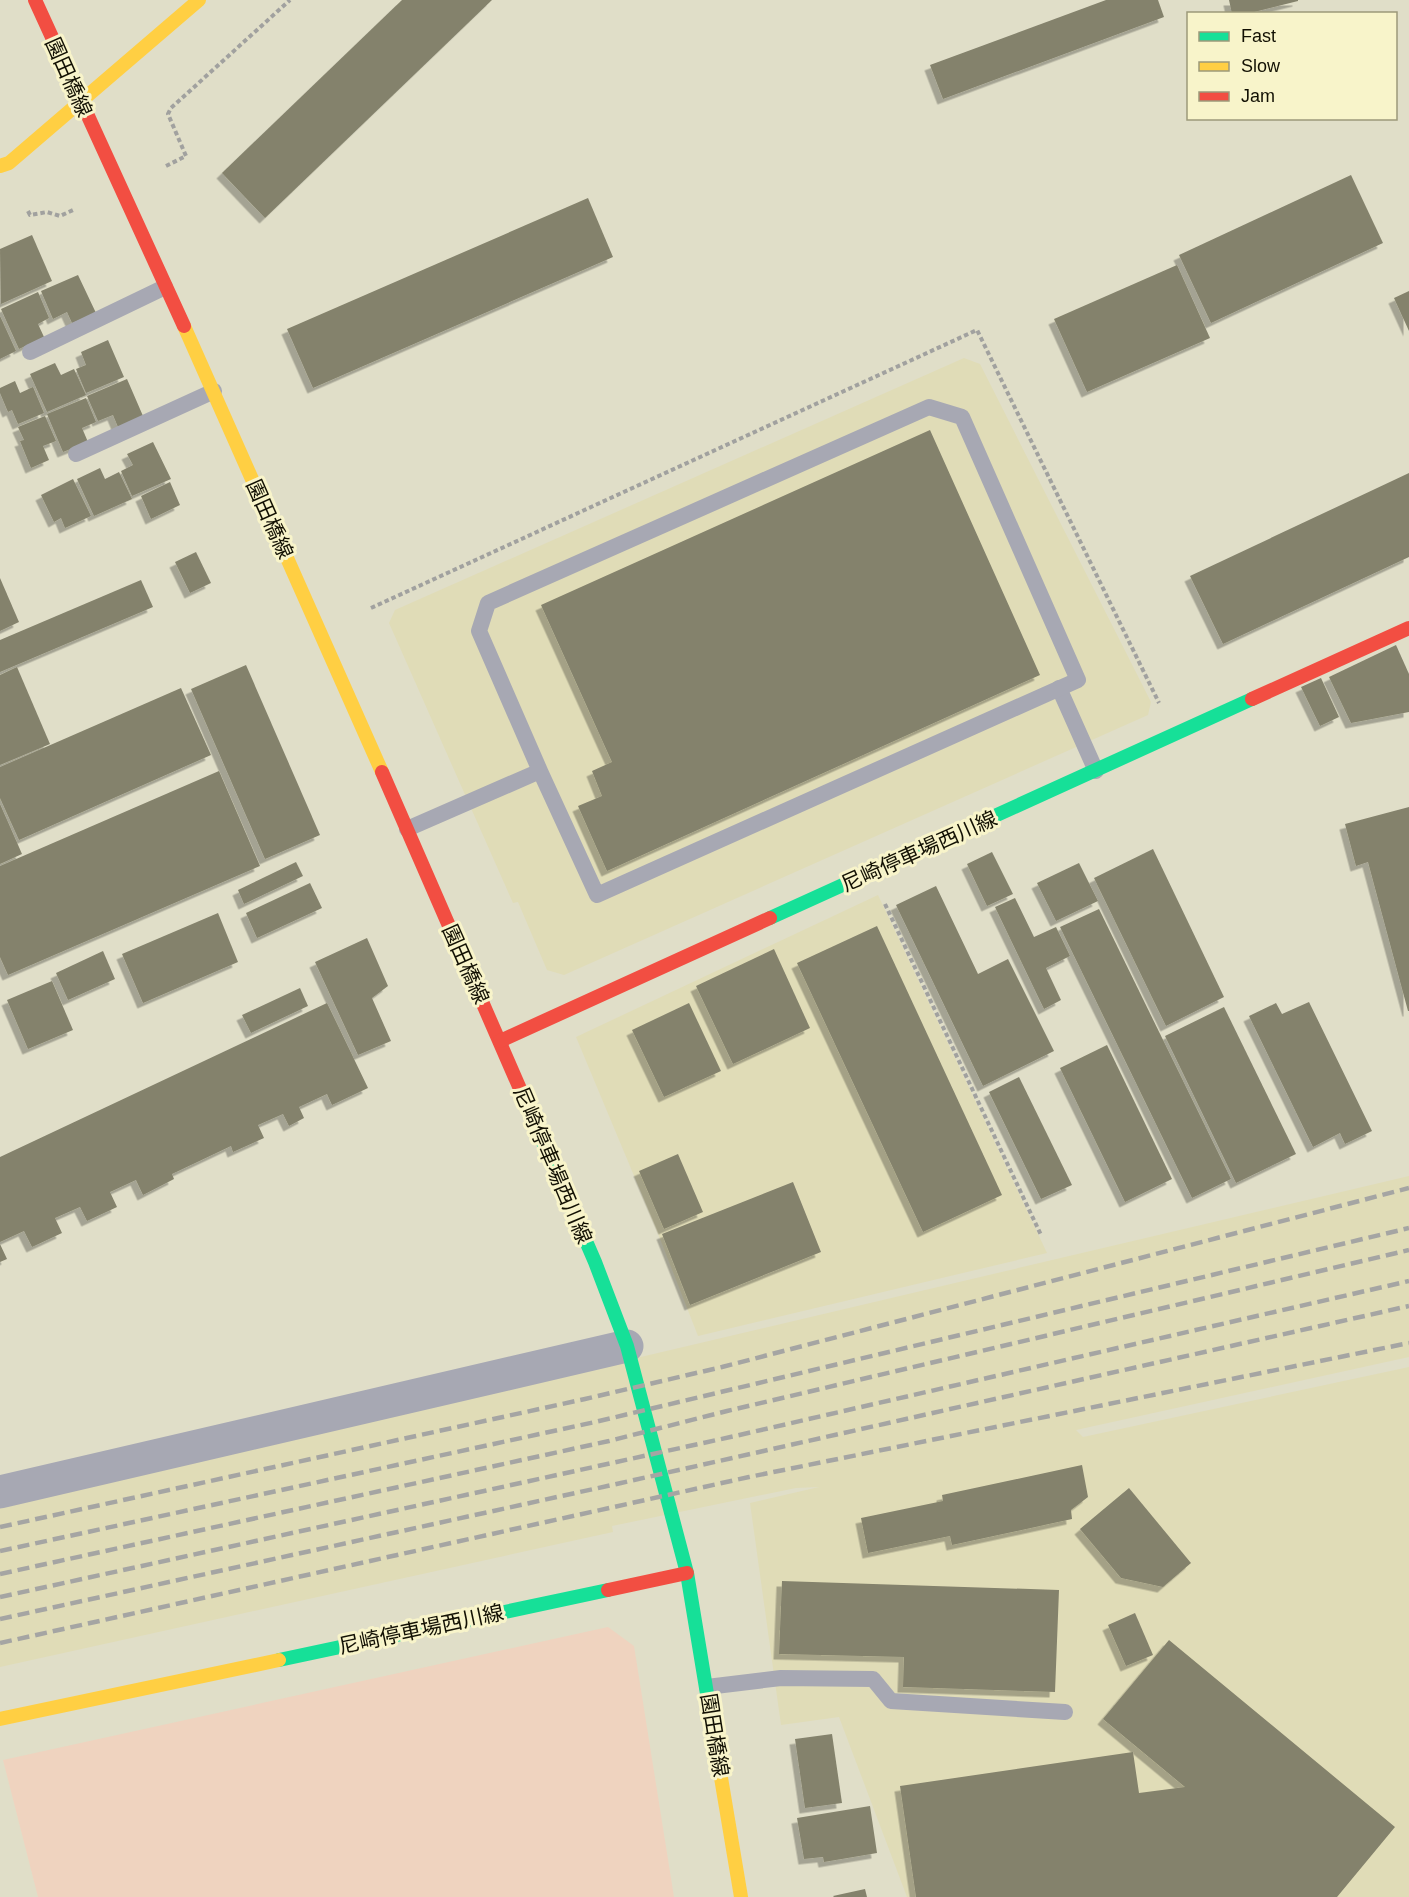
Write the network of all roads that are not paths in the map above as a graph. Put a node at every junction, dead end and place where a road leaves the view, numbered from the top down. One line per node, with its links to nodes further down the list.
1 (35, 0): 3 (main road, 園田橋線)
2 (199, 0): 3 (main road)
3 (80, 102): 4 (main road); 5 (main road, 園田橋線)
4 (0, 166)
5 (165, 286): 6 (lane); 7 (main road, 園田橋線)
6 (30, 352)
7 (214, 391): 8 (lane); 13 (main road, 園田橋線)
8 (76, 454)
9 (1409, 628): 12 (main road, 尼崎停車場西川線)
10 (1059, 688): 11 (lane); 11 (lane); 12 (lane)
11 (540, 771): 13 (lane)
12 (1096, 771): 14 (main road, 尼崎停車場西川線)
13 (407, 829): 14 (main road, 園田橋線)
14 (500, 1041): 15 (main road, 尼崎停車場西川線)
15 (627, 1346): 16 (street); 17 (main road, 尼崎停車場西川線)
16 (0, 1492)
17 (687, 1573): 18 (main road, 園田橋線); 20 (main road, 尼崎停車場西川線)
18 (707, 1687): 19 (lane); 21 (main road, 園田橋線)
19 (1065, 1712)
20 (0, 1719)
21 (741, 1897)

